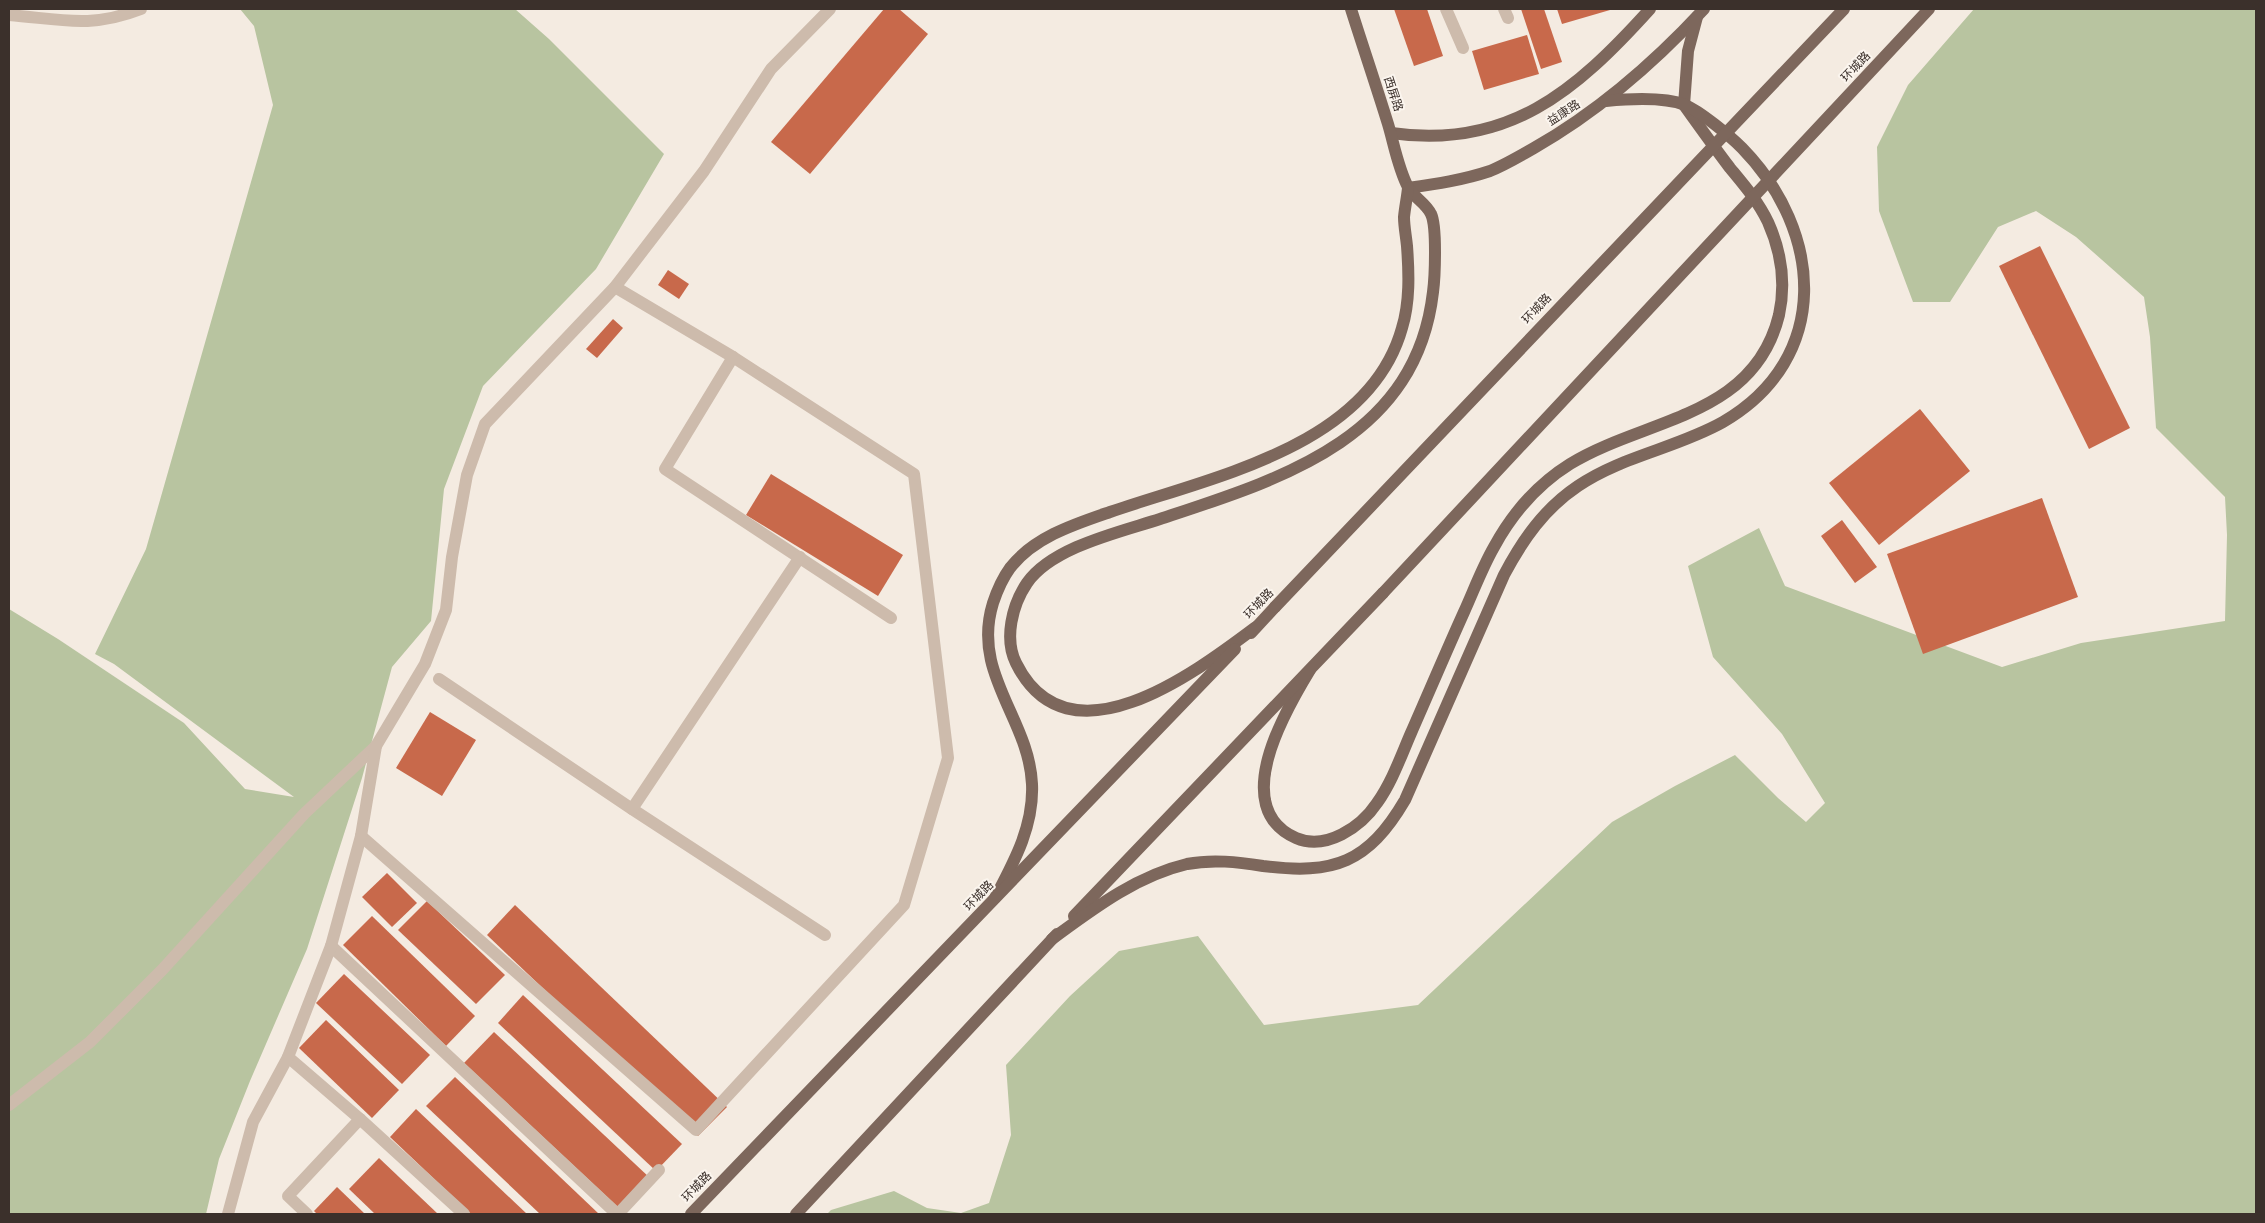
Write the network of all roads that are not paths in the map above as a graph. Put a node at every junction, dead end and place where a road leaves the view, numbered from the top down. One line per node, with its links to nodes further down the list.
1 (141, 9): 9 (street)
2 (830, 9): 15 (street)
3 (1351, 9): 13 (main road, 西屏路)
4 (1446, 9): 10 (street)
5 (1650, 9): 13 (main road, 益康路)
6 (1844, 9): 19 (main road, 环城路, bridge)
7 (1929, 9): 20 (main road, 环城路, bridge)
8 (1700, 13): 11 (main road, 益康路); 12 (main road)
9 (9, 15)
10 (1463, 48)
11 (1606, 101): 12 (main road); 14 (main road, 益康路)
12 (1684, 105): 20 (main road); 27 (main road)
13 (1391, 133): 14 (main road, 西屏路)
14 (1408, 188): 19 (main road); 25 (main road)
15 (615, 287): 16 (street); 22 (street)
16 (733, 357): 17 (street); 24 (street)
17 (800, 557): 18 (street); 23 (street)
18 (891, 618)
19 (1256, 626): 25 (main road, 环城路)
20 (1310, 670): 27 (main road, 环城路)
21 (438, 679): 23 (street)
22 (376, 746): 24 (street); 30 (street)
23 (632, 809): 26 (street)
24 (361, 836): 28 (street)
25 (995, 898): 37 (main road, 环城路)
26 (825, 935)
27 (1052, 940): 38 (main road, 环城路)
28 (331, 946): 29 (street); 36 (street)
29 (288, 1057): 31 (street); 33 (street)
30 (9, 1105)
31 (360, 1119): 34 (street); 35 (street)
32 (659, 1170): 36 (street)
33 (228, 1214)
34 (307, 1214)
35 (464, 1214)
36 (618, 1214)
37 (691, 1214)
38 (796, 1214)

